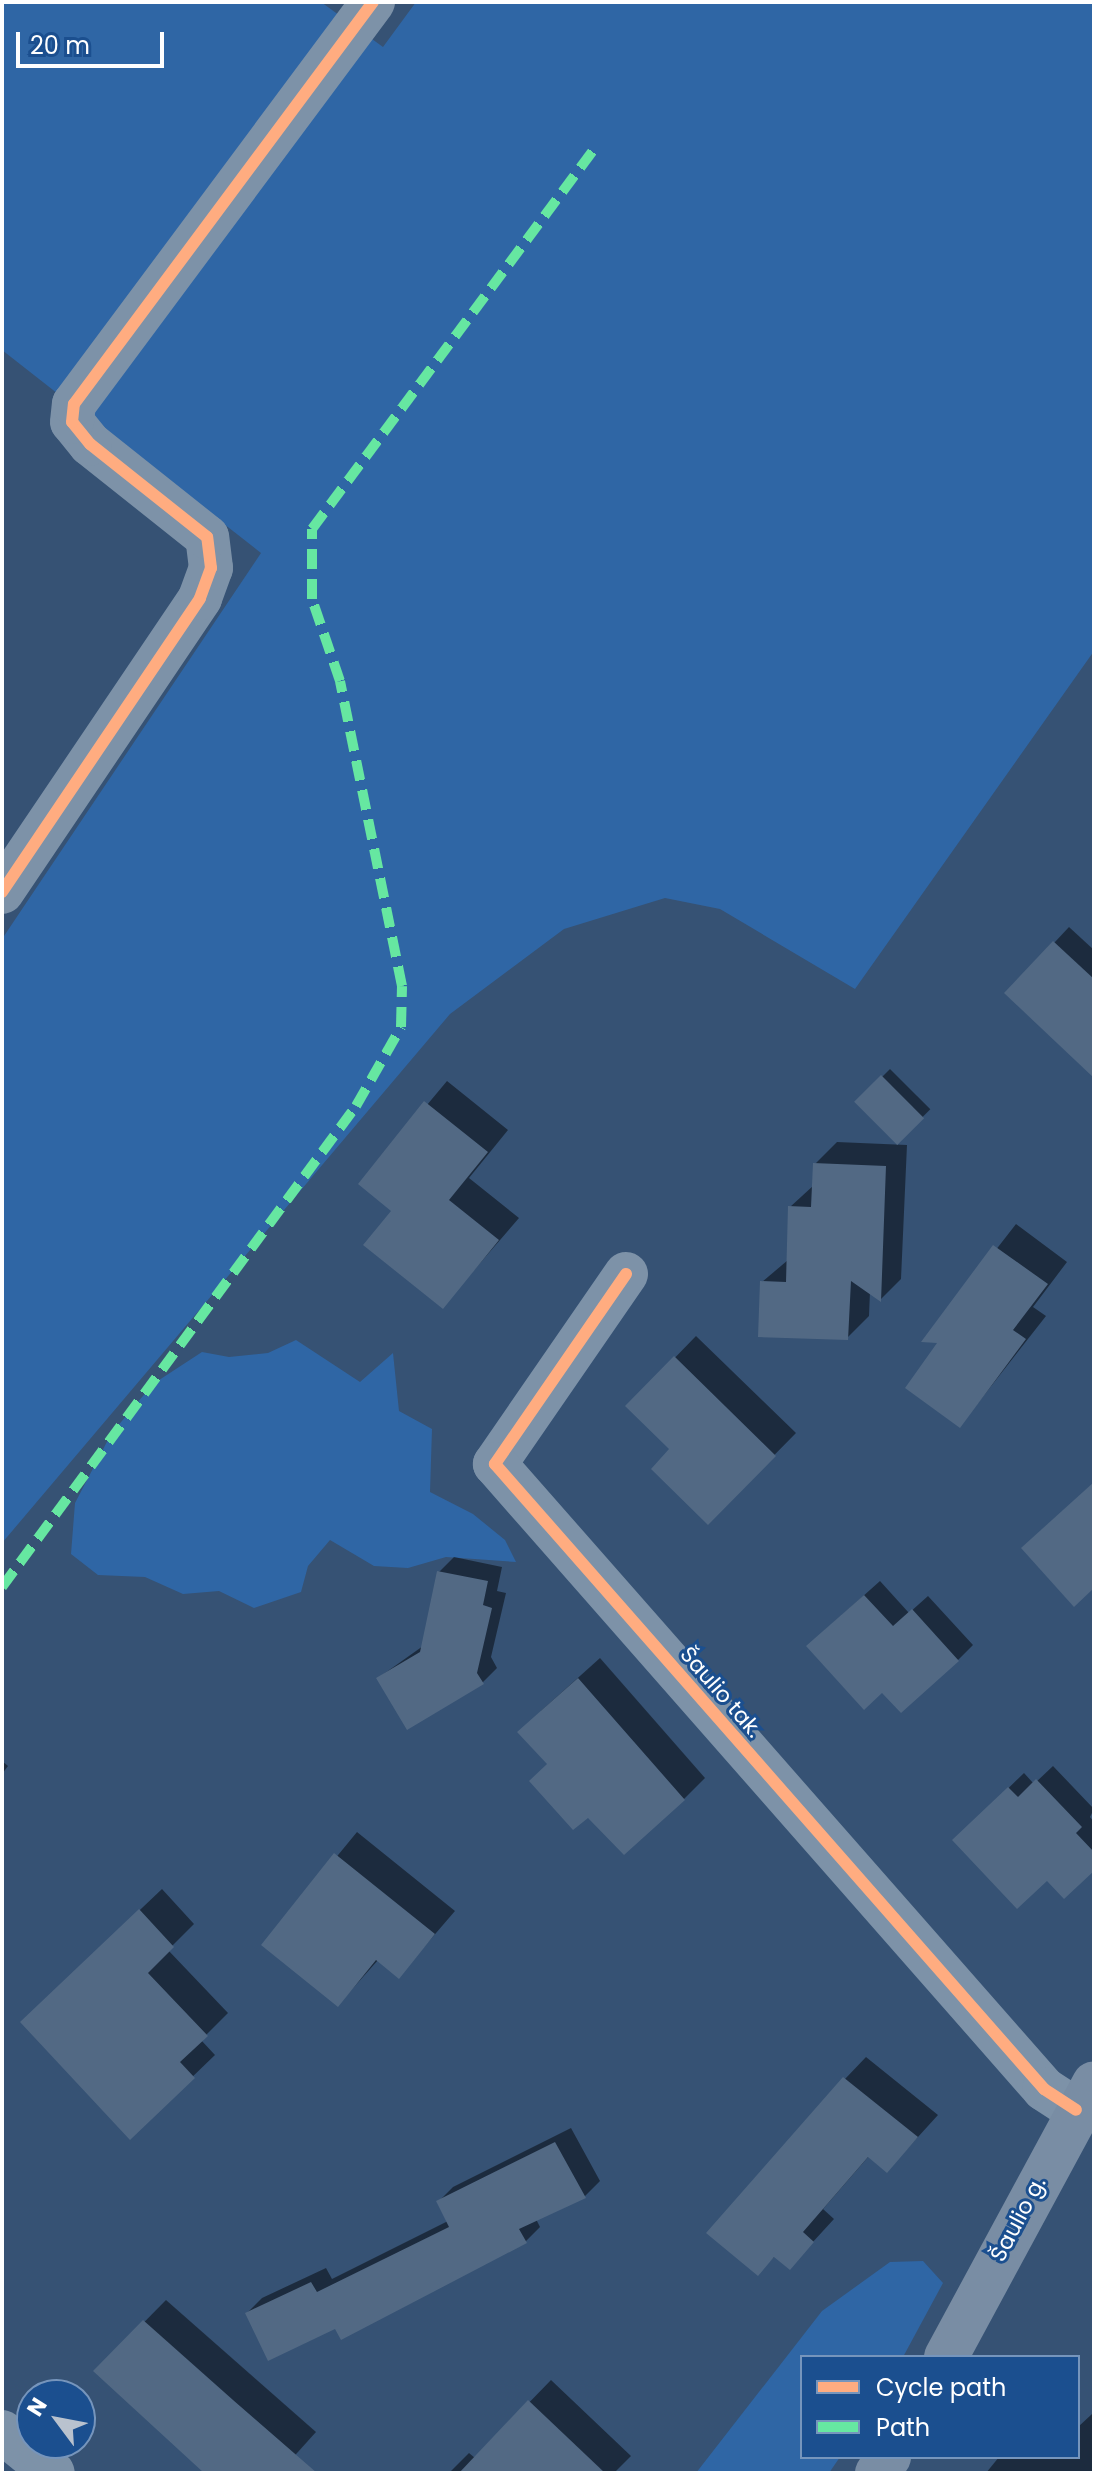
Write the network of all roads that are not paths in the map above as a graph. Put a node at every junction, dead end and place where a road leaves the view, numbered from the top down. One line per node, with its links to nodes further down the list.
1 (373, 2): 2 (street)
2 (2, 892)
3 (626, 1274): 4 (street, Šaulio tak.)
4 (1085, 2097): 5 (street, Šaulio g.)
5 (947, 2355)
6 (2, 2432): 7 (street)
7 (53, 2473)

